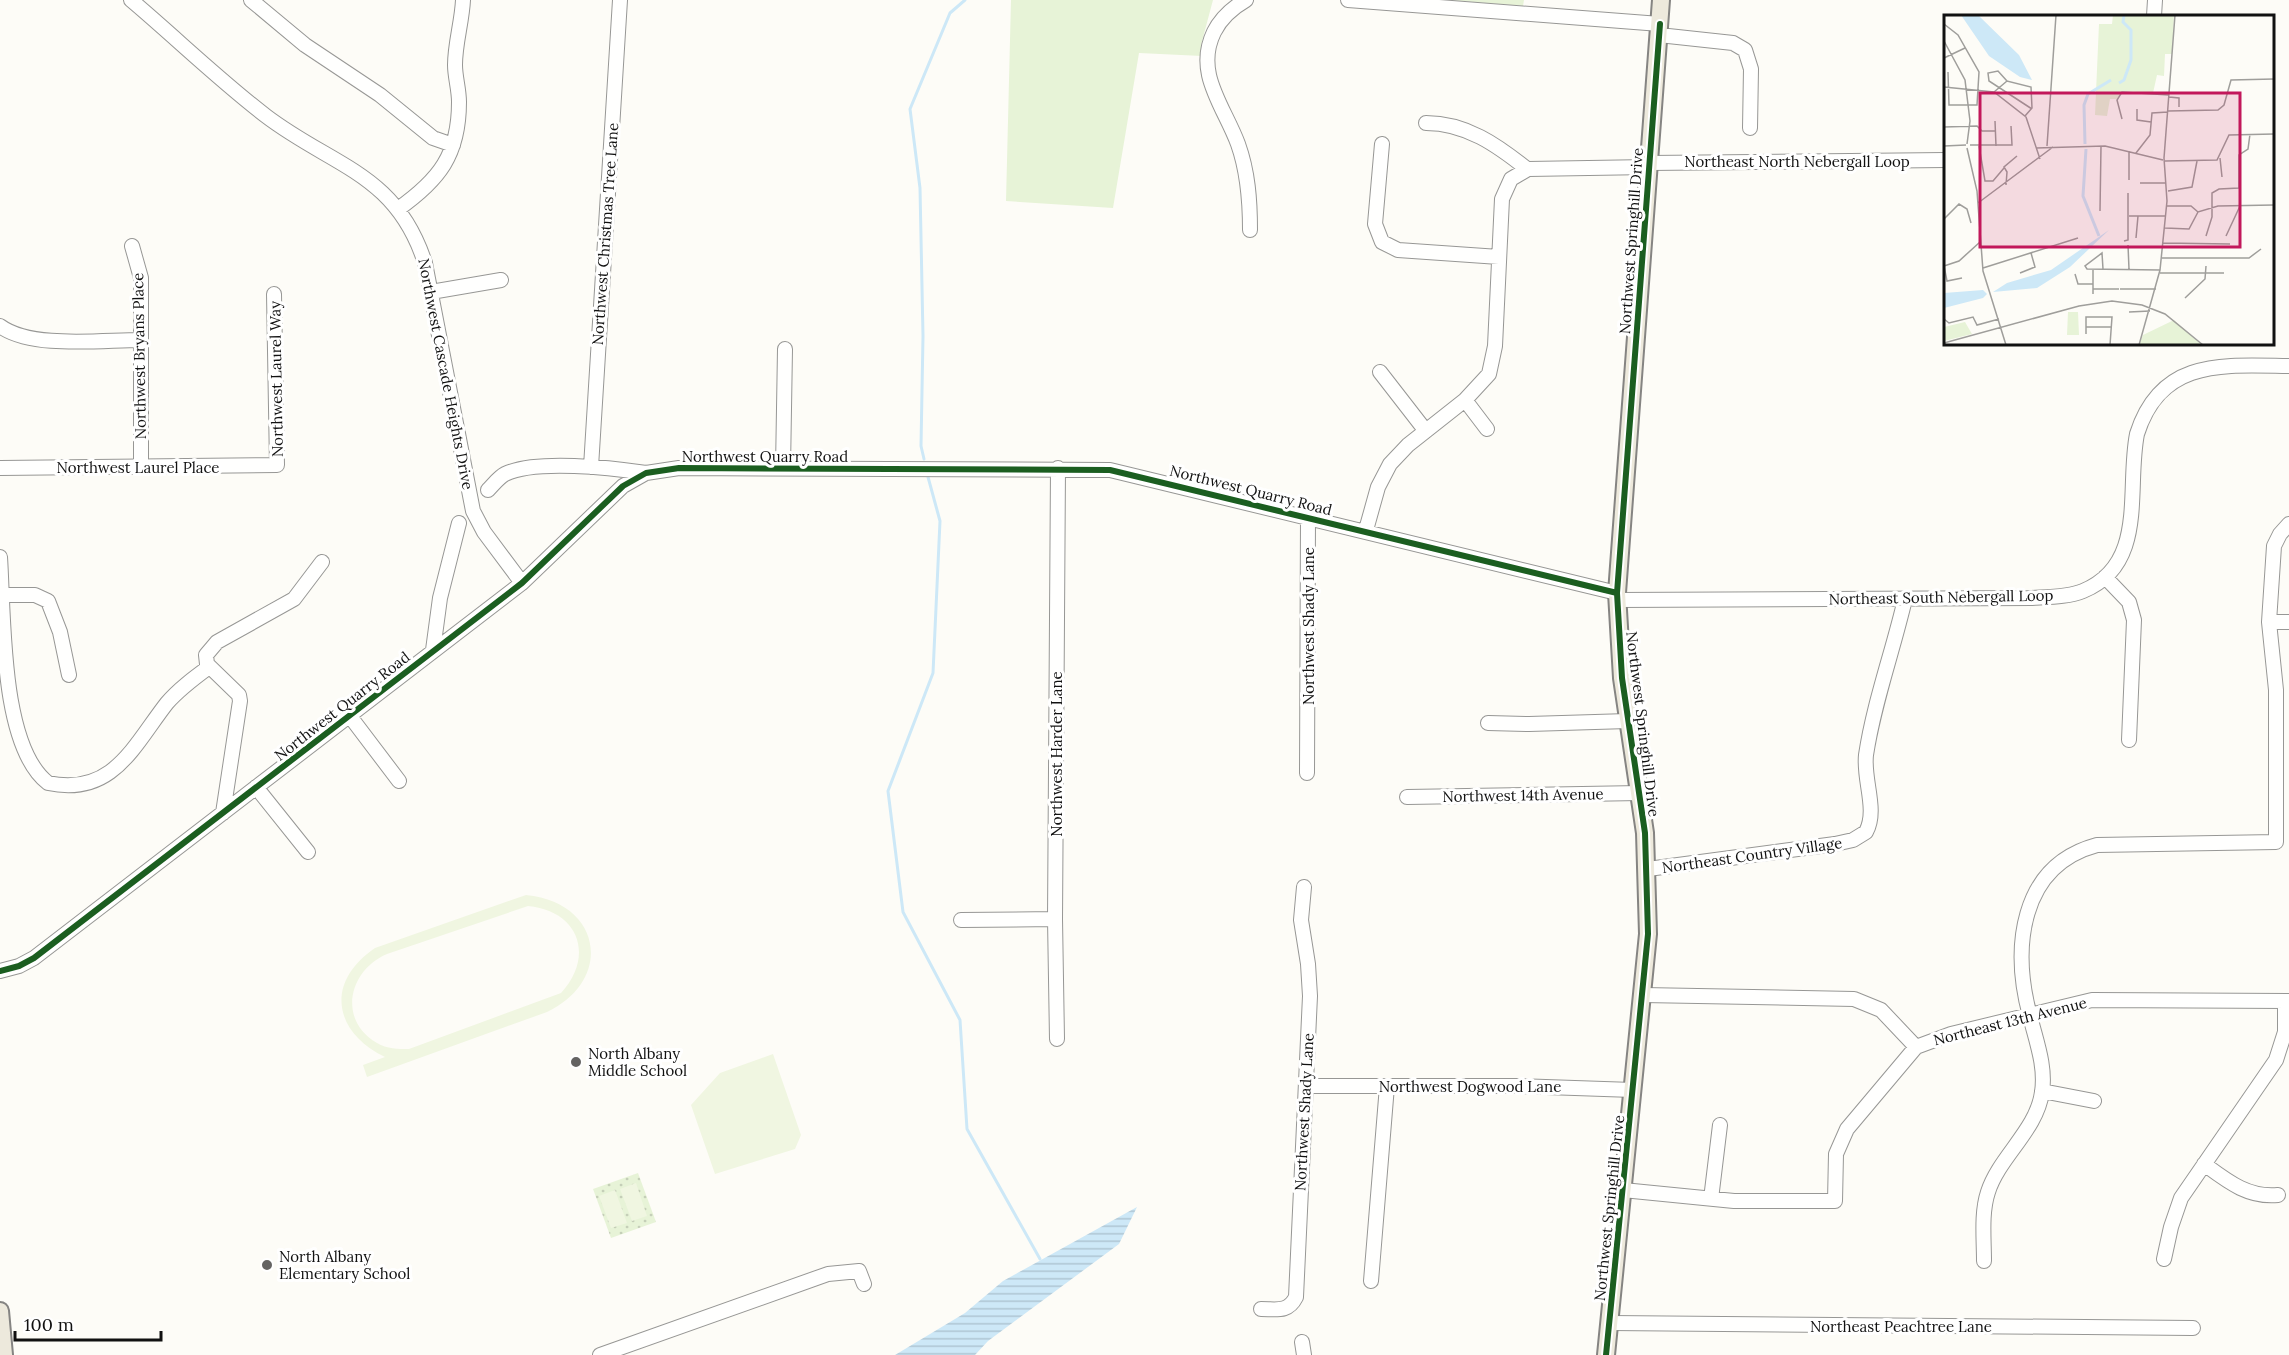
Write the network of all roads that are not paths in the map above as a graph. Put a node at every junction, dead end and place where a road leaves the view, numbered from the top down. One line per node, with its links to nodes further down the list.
1 (131, 0): 18 (street, Northwest Cascade Heights Drive)
2 (251, 0): 14 (street)
3 (464, 0): 14 (street)
4 (620, 0): 35 (street, Northwest Christmas Tree Lane)
5 (1246, 0): 19 (street)
6 (1348, 0): 10 (street)
7 (1661, 0): 10 (main road, Northwest Springhill Drive)
8 (2155, 0): 9 (street)
9 (2154, 15)
10 (1659, 30): 12 (street); 16 (main road, Northwest Springhill Drive)
11 (1426, 123): 17 (street)
12 (1750, 128)
13 (1382, 144): 21 (street)
14 (453, 145): 18 (street)
15 (1944, 160): 16 (street, Northeast North Nebergall Loop)
16 (1649, 165): 17 (street, Northeast North Nebergall Loop); 50 (main road, Northwest Springhill Drive)
17 (1527, 169): 21 (street)
18 (398, 209): 23 (street, Northwest Cascade Heights Drive)
19 (1250, 230)
20 (132, 246): 26 (street, Northwest Bryans Place)
21 (1499, 257): 30 (street)
22 (501, 280): 23 (street)
23 (431, 292): 48 (street, Northwest Cascade Heights Drive)
24 (274, 294): 33 (street, Northwest Laurel Way)
25 (0, 326): 26 (street)
26 (140, 340): 34 (street, Northwest Bryans Place)
27 (785, 349): 37 (street)
28 (2289, 366): 47 (street, Northeast South Nebergall Loop)
29 (1380, 372): 32 (street)
30 (1465, 400): 31 (street); 32 (street)
31 (1487, 429)
32 (1425, 430): 44 (street)
33 (277, 465): 34 (street, Northwest Laurel Place)
34 (141, 467): 36 (street, Northwest Laurel Place)
35 (591, 467): 39 (street, Northwest Quarry Road); 40 (street, Northwest Quarry Road)
36 (0, 468)
37 (783, 468): 38 (street, Northwest Quarry Road); 39 (street, Northwest Quarry Road)
38 (1058, 468): 41 (street, Northwest Quarry Road); 70 (street, Northwest Harder Lane)
39 (646, 473): 48 (street, Northwest Quarry Road)
40 (488, 490)
41 (1308, 516): 44 (street, Northwest Quarry Road); 61 (street, Northwest Shady Lane)
42 (459, 523): 54 (street)
43 (2289, 524): 52 (street)
44 (1366, 530): 50 (street, Northwest Quarry Road)
45 (0, 557): 49 (street)
46 (322, 562): 55 (street)
47 (2105, 577): 51 (street, Northeast South Nebergall Loop); 60 (street)
48 (522, 583): 54 (street, Northwest Quarry Road)
49 (3, 595): 55 (street); 56 (street)
50 (1617, 596): 51 (street, Northeast South Nebergall Loop); 58 (main road, Northwest Springhill Drive)
51 (1905, 599): 68 (street, Northeast Country Village)
52 (2269, 622): 53 (street); 75 (street)
53 (2289, 622)
54 (433, 650): 57 (street, Northwest Quarry Road)
55 (209, 667): 66 (street)
56 (69, 675)
57 (349, 715): 62 (street); 63 (street, Northwest Quarry Road)
58 (1628, 721): 59 (street); 64 (main road, Northwest Springhill Drive)
59 (1488, 723)
60 (2129, 740)
61 (1307, 772)
62 (399, 781)
63 (256, 787): 66 (street, Northwest Quarry Road); 67 (street)
64 (1640, 793): 65 (street, Northwest 14th Avenue); 68 (main road, Northwest Springhill Drive)
65 (1407, 797)
66 (223, 813): 72 (street, Northwest Quarry Road)
67 (308, 852)
68 (1648, 869): 73 (main road, Northwest Springhill Drive)
69 (1304, 887): 78 (street, Northwest Shady Lane)
70 (1055, 919): 71 (street); 76 (street, Northwest Harder Lane)
71 (961, 920)
72 (0, 971)
73 (1643, 995): 77 (street, Northeast 13th Avenue); 80 (main road, Northwest Springhill Drive)
74 (2287, 1001): 75 (street, Northeast 13th Avenue); 84 (street)
75 (2029, 1015): 77 (street, Northeast 13th Avenue); 81 (street)
76 (1057, 1039)
77 (1916, 1047): 87 (street)
78 (1308, 1086): 79 (street, Northwest Dogwood Lane); 92 (street, Northwest Shady Lane)
79 (1387, 1086): 80 (street, Northwest Dogwood Lane); 90 (street)
80 (1633, 1089): 85 (main road, Northwest Springhill Drive)
81 (2042, 1091): 82 (street); 89 (street)
82 (2094, 1101)
83 (1720, 1125): 87 (street)
84 (2204, 1164): 86 (street); 88 (street)
85 (1623, 1190): 87 (street); 94 (main road, Northwest Springhill Drive)
86 (2278, 1195)
87 (1711, 1198)
88 (2164, 1258)
89 (1984, 1261)
90 (1371, 1281)
91 (864, 1284): 97 (street)
92 (1261, 1309)
93 (0, 1312): 96 (main road)
94 (1610, 1323): 95 (street, Northeast Peachtree Lane); 98 (main road, Northwest Springhill Drive)
95 (2193, 1328)
96 (4, 1355)
97 (600, 1355)
98 (1606, 1355)

